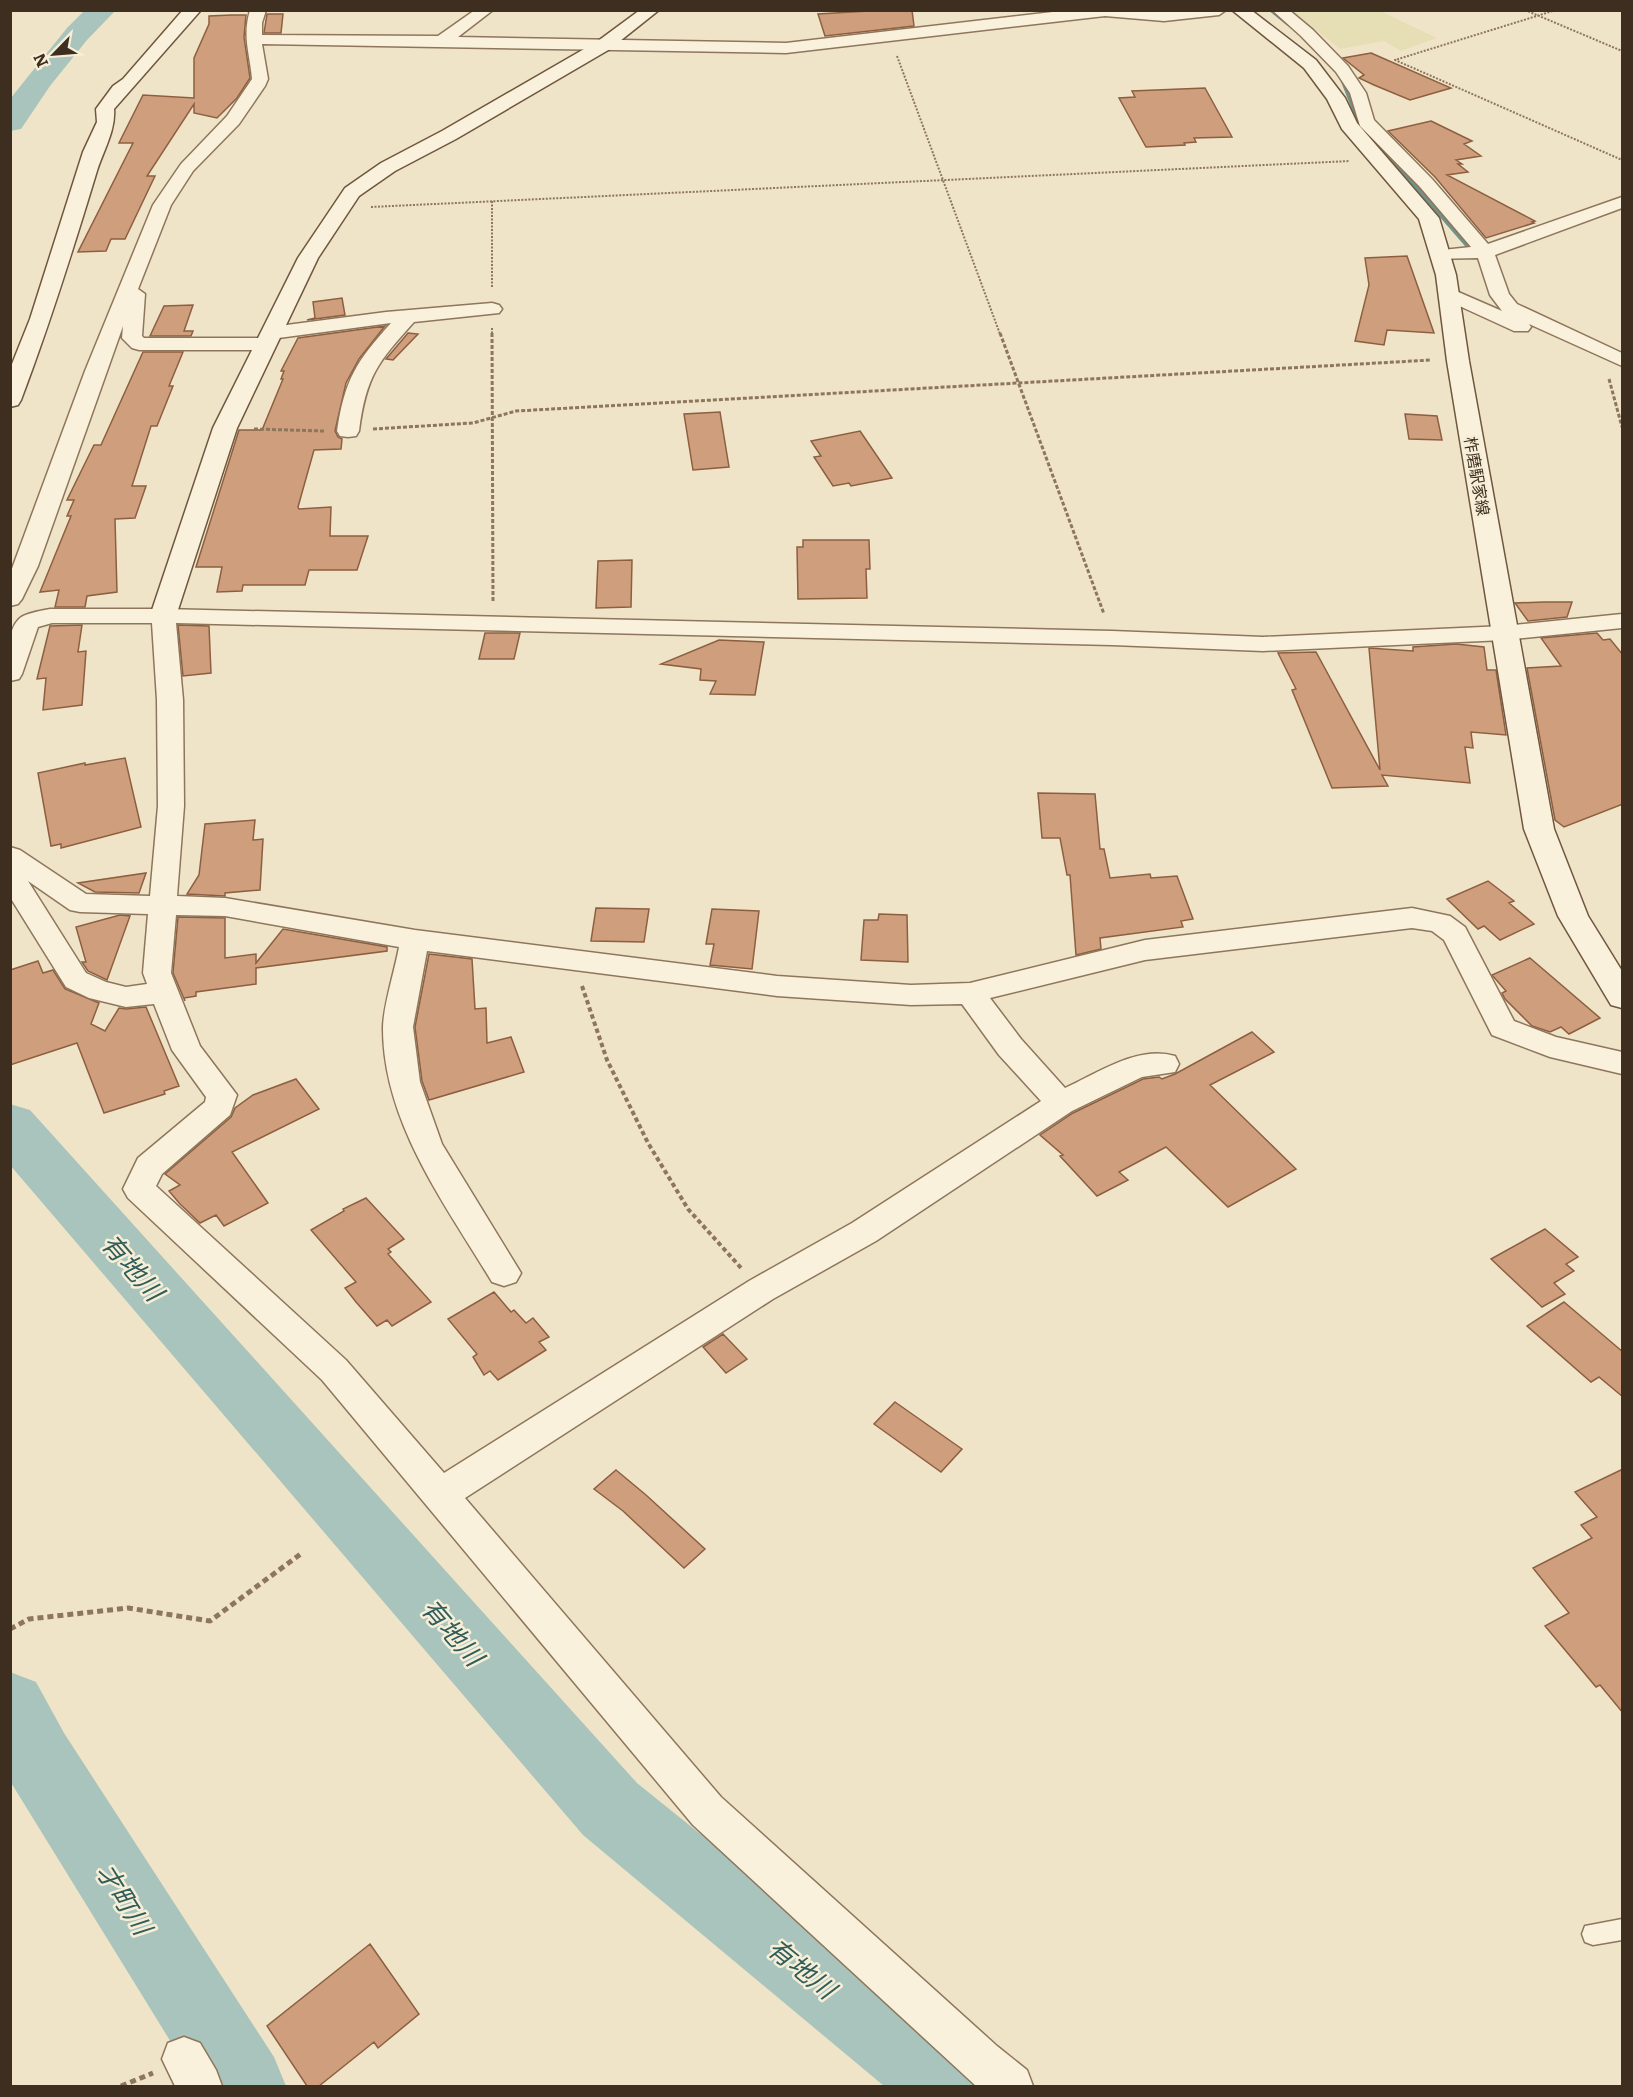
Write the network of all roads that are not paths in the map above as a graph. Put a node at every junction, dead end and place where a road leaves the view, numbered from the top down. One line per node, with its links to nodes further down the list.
1 (193, 10): 20 (street)
2 (258, 10): 8 (street)
3 (486, 10): 9 (street)
4 (651, 10): 10 (street)
5 (1219, 10): 10 (street)
6 (1240, 10): 13 (street, 柞磨駅家線)
7 (1279, 10): 12 (street)
8 (256, 40): 9 (street); 14 (street)
9 (441, 42): 10 (street)
10 (604, 45): 18 (street)
11 (1623, 202): 12 (street)
12 (1485, 252): 13 (street); 19 (street)
13 (1450, 255): 15 (street, 柞磨駅家線)
14 (128, 290): 18 (street); 22 (street)
15 (1449, 294): 19 (street); 25 (street, 柞磨駅家線)
16 (492, 309): 17 (street)
17 (408, 316): 18 (street); 21 (street)
18 (268, 338): 23 (street)
19 (1620, 367)
20 (10, 400)
21 (348, 431)
22 (10, 599)
23 (163, 616): 25 (street); 26 (street); 30 (street)
24 (1623, 621): 25 (street)
25 (1504, 633): 34 (street, 柞磨駅家線)
26 (10, 674)
27 (11, 856): 28 (street); 30 (street)
28 (10, 861)
29 (10, 874): 32 (street)
30 (164, 905): 31 (street); 32 (street)
31 (415, 940): 33 (street); 38 (street)
32 (165, 992): 39 (street)
33 (970, 993): 35 (street); 37 (street)
34 (1623, 997)
35 (1623, 1063)
36 (1164, 1064): 37 (street)
37 (1061, 1103): 39 (street)
38 (504, 1273)
39 (440, 1495): 42 (street)
40 (1623, 1930): 41 (lane)
41 (1593, 1934)
42 (1011, 2086)

